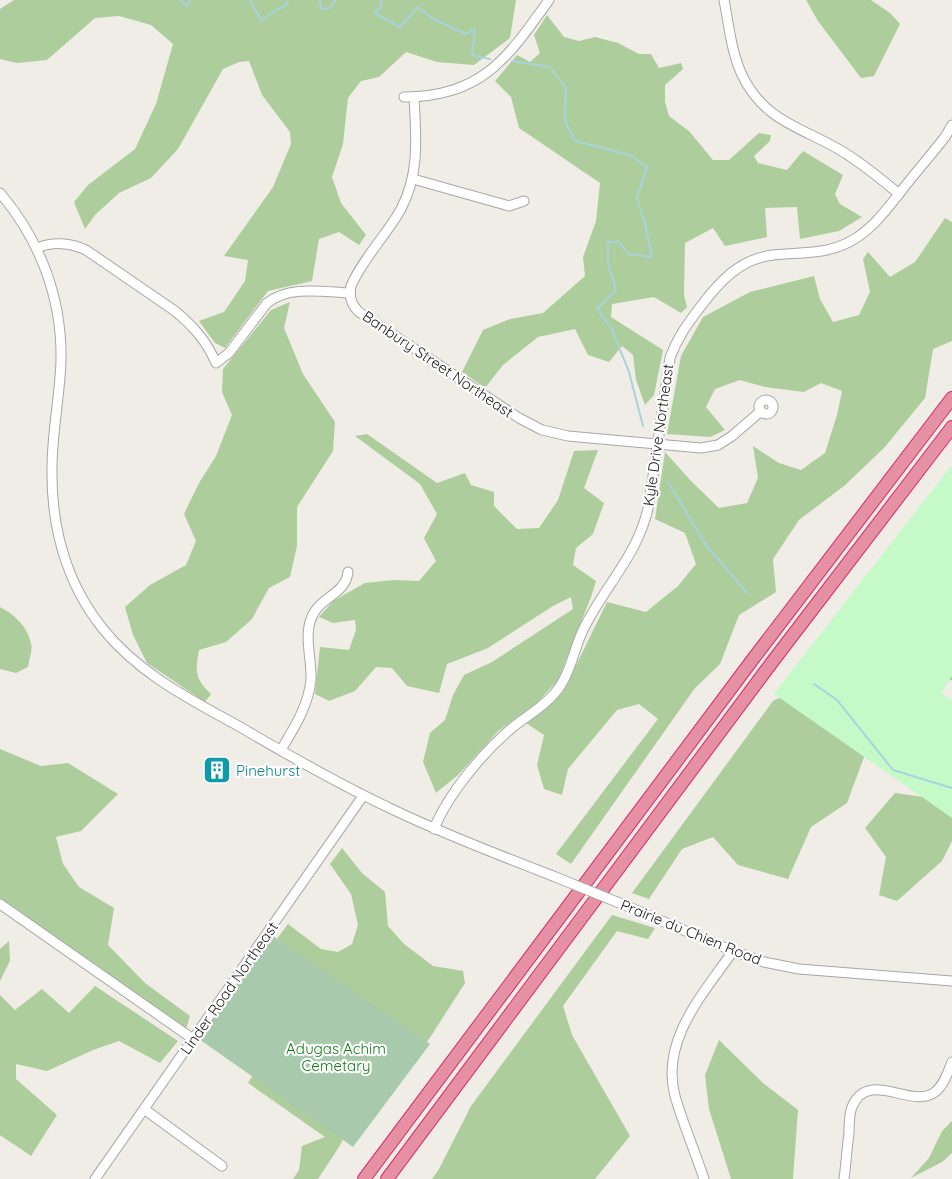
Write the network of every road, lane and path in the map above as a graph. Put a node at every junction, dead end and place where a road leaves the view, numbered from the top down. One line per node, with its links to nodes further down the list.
1 (548, 0): 4 (street)
2 (724, 0): 8 (street)
3 (404, 97): 4 (street)
4 (414, 97): 6 (street)
5 (952, 124): 8 (street, Kyle Drive Northeast)
6 (413, 179): 9 (street); 11 (street)
7 (0, 193): 10 (street, Prairie du Chien Road)
8 (899, 194): 15 (street, Kyle Drive Northeast)
9 (524, 201)
10 (37, 248): 11 (street); 17 (street, Prairie du Chien Road)
11 (350, 293): 15 (street, Banbury Street Northeast)
12 (952, 398): 28 (highway)
13 (760, 411): 15 (street, Banbury Street Northeast)
14 (952, 427): 29 (highway)
15 (658, 445): 19 (street, Kyle Drive Northeast)
16 (348, 572): 17 (street)
17 (281, 750): 18 (street, Prairie du Chien Road)
18 (363, 796): 19 (street, Prairie du Chien Road); 23 (street, Linder Road Northeast)
19 (434, 829): 21 (street, Prairie du Chien Road, bridge)
20 (0, 904): 23 (street)
21 (733, 951): 22 (street, Prairie du Chien Road); 30 (street)
22 (952, 981)
23 (193, 1040): 25 (street, Linder Road Northeast)
24 (952, 1062): 31 (street)
25 (144, 1109): 26 (street); 27 (street, Linder Road Northeast)
26 (222, 1166)
27 (95, 1179)
28 (364, 1179)
29 (387, 1179)
30 (704, 1179)
31 (844, 1179)

